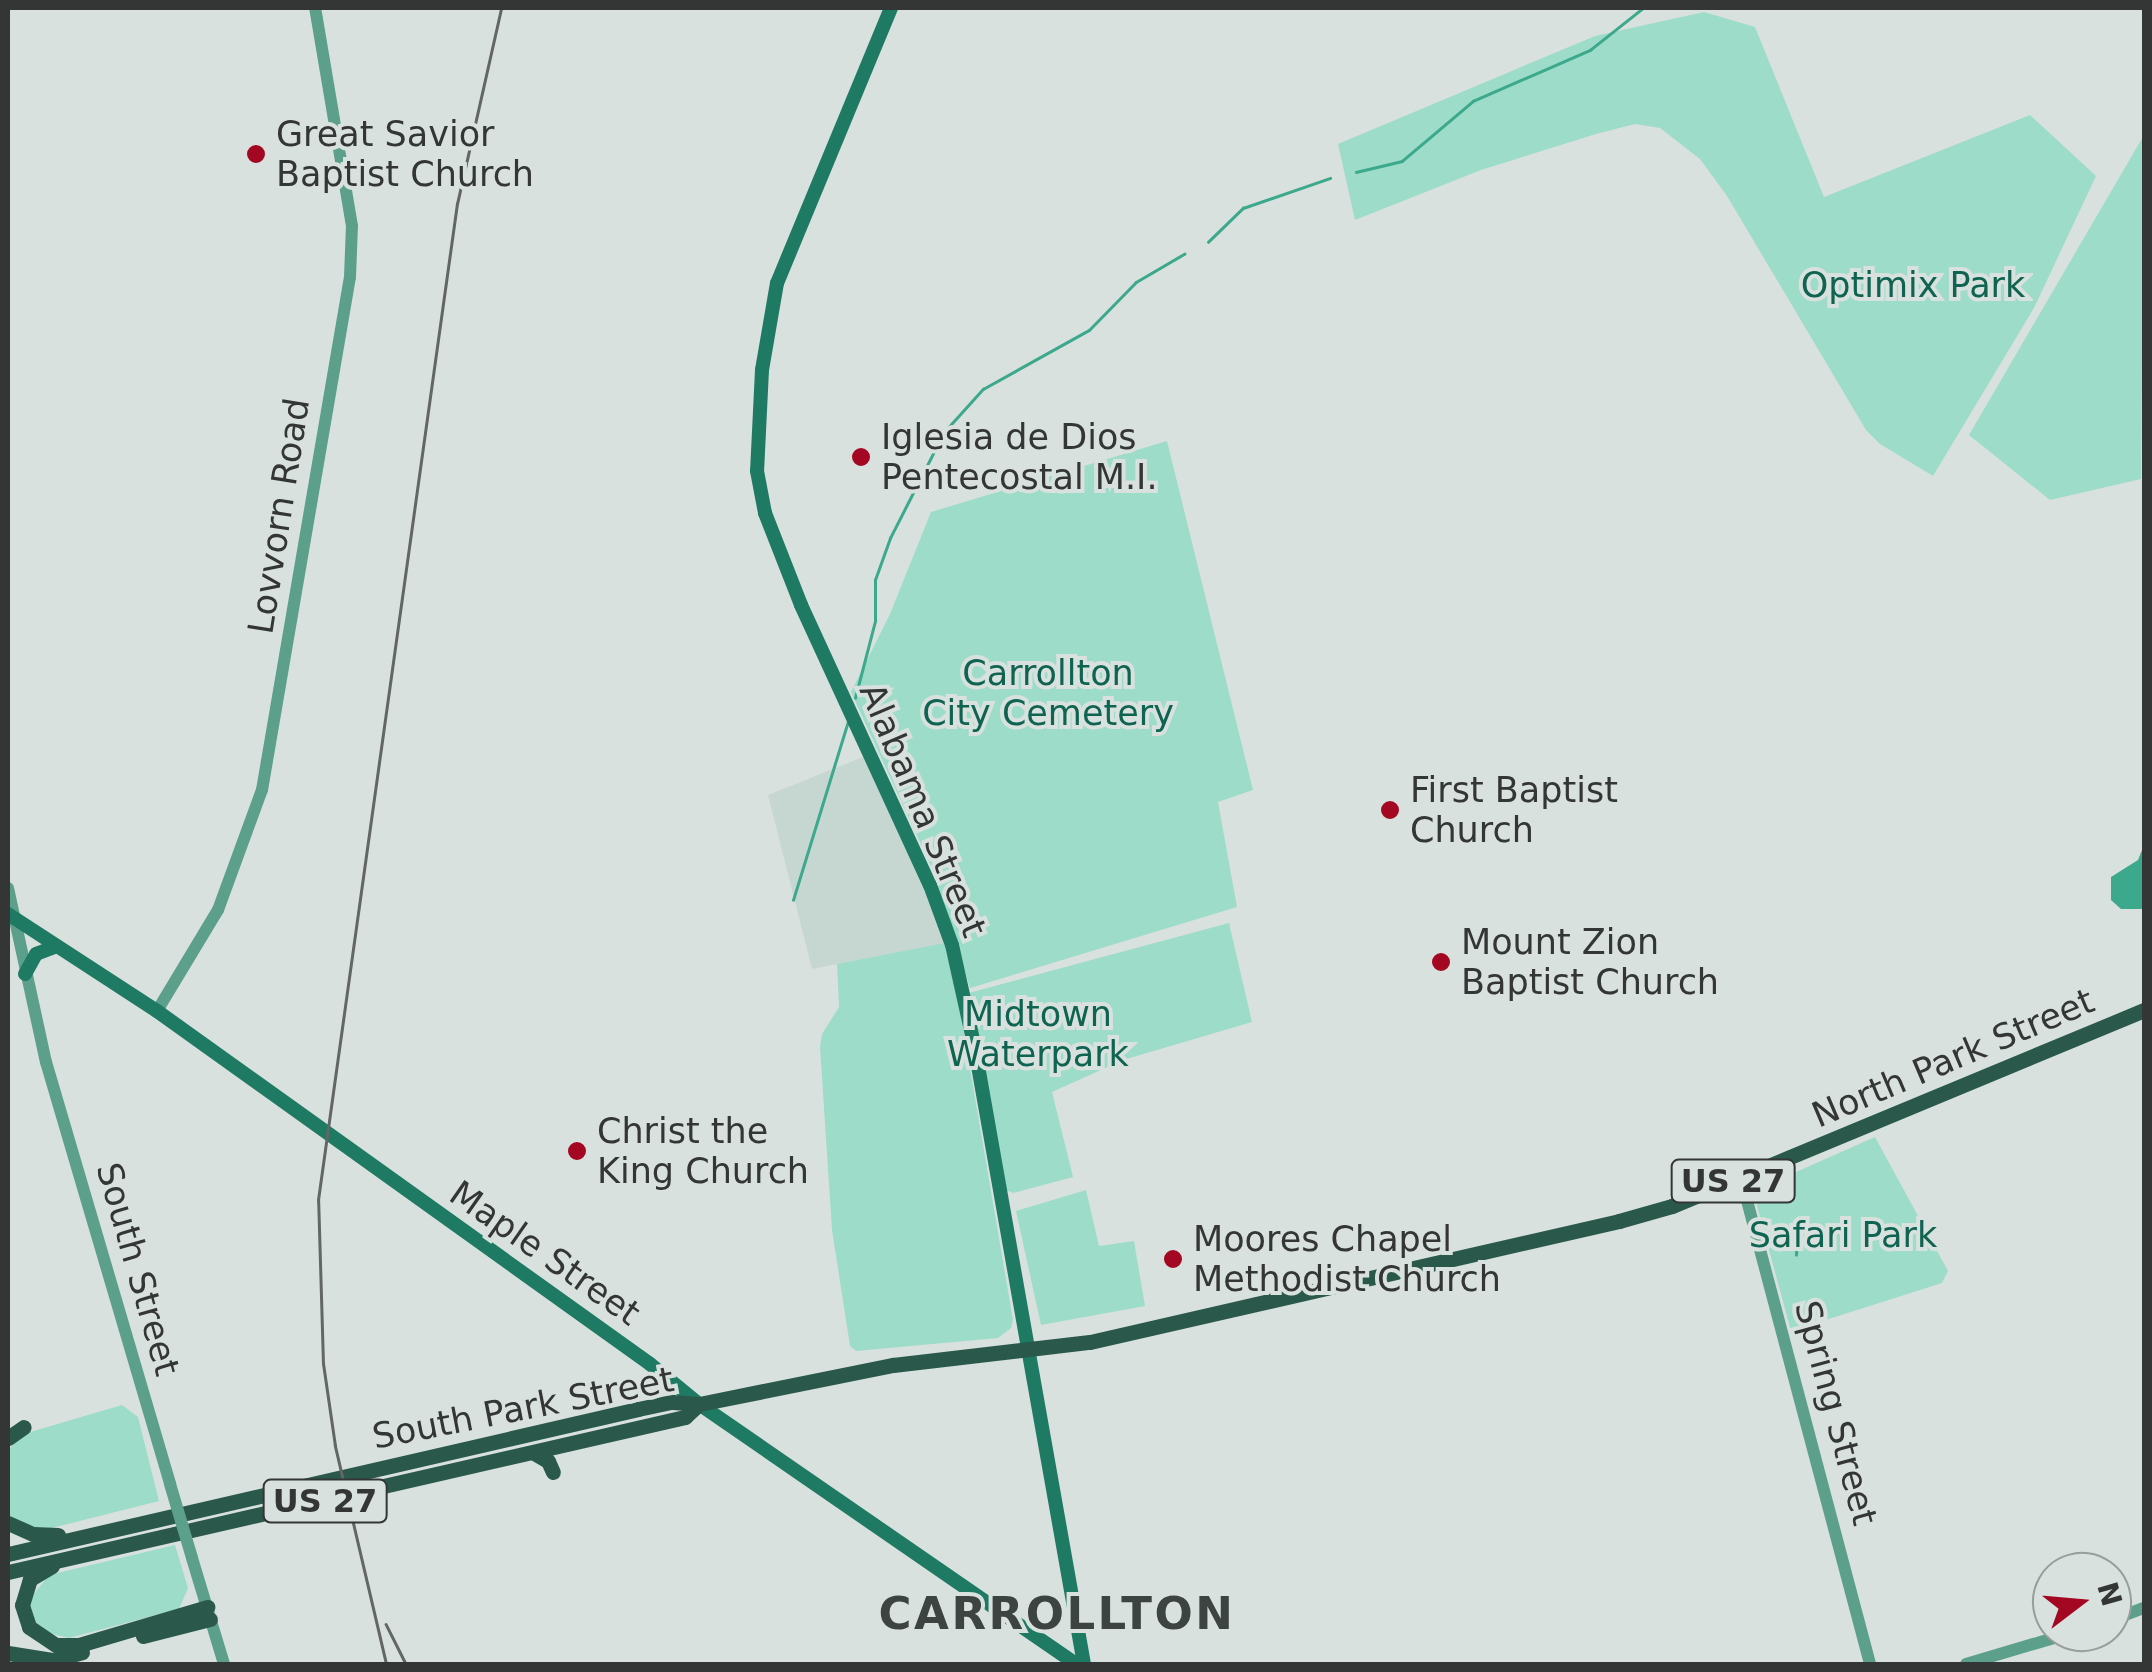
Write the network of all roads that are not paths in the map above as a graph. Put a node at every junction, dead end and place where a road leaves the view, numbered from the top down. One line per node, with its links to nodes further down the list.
1 (315, 8): 8 (street, Lovvorn Road)
2 (891, 8): 10 (main road, Alabama Street)
3 (8, 888): 4 (street, South Street)
4 (10, 916): 5 (main road, Maple Street); 6 (street, South Street)
5 (57, 946): 6 (main road); 8 (main road, Maple Street)
6 (26, 974): 21 (street, South Street, bridge)
7 (2144, 1010): 9 (main road, North Park Street / US 27)
8 (156, 1011): 11 (main road, Maple Street)
9 (1740, 1178): 10 (main road, North Park Street / US 27); 29 (street, Spring Street)
10 (1030, 1352): 11 (main road, South Park Street / US 27); 22 (main road, Alabama Street)
11 (699, 1404): 14 (main road, South Park Street / US 27); 17 (main road, South Park Street / US 27); 23 (main road, Maple Street)
12 (24, 1427): 13 (main road)
13 (8, 1438)
14 (534, 1453): 15 (main road); 19 (main road, South Park Street / US 27)
15 (553, 1472)
16 (8, 1523): 17 (main road)
17 (82, 1535): 18 (main road, South Park Street / US 27)
18 (8, 1554)
19 (76, 1554): 20 (main road, South Park Street / US 27); 21 (main road)
20 (8, 1572)
21 (208, 1613): 25 (main road); 26 (street, South Street)
22 (1078, 1632): 23 (main road); 28 (main road, Alabama Street)
23 (1045, 1644): 27 (main road, Maple Street)
24 (2032, 1644): 30 (street)
25 (8, 1653)
26 (224, 1664)
27 (1076, 1664)
28 (1084, 1664)
29 (1870, 1664)
30 (1966, 1664)

